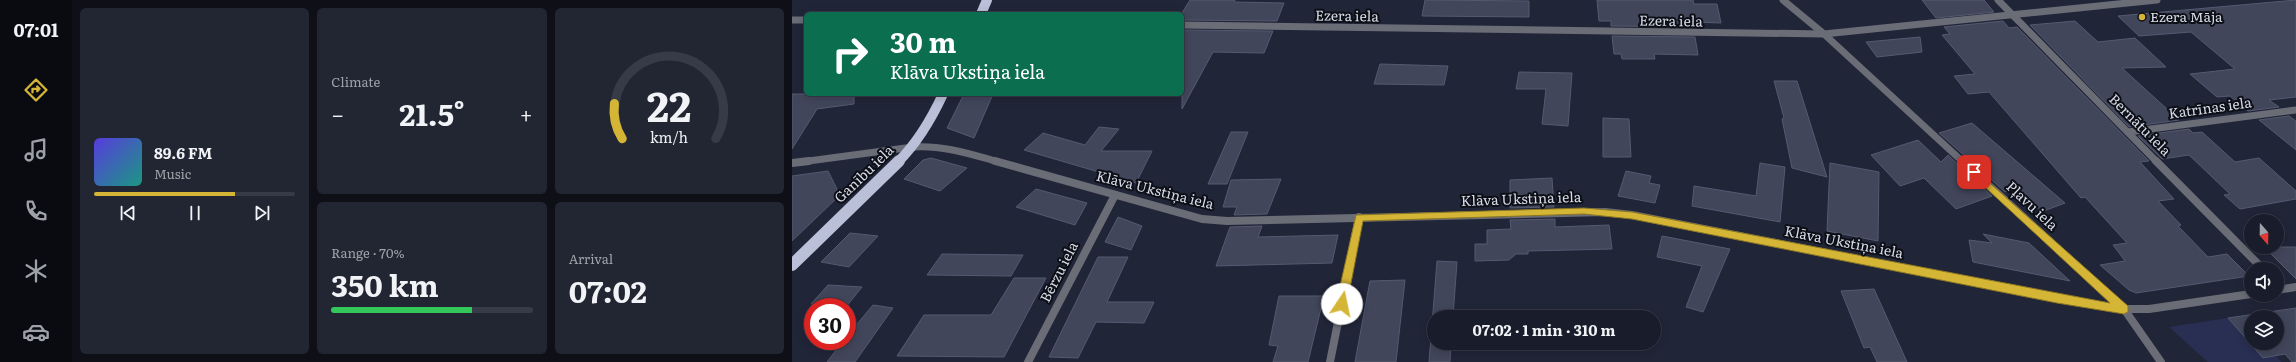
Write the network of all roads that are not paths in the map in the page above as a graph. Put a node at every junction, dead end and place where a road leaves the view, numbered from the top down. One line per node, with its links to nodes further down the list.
1 (987, 0): 5 (highway)
2 (1783, 0): 10 (street, Pļavu iela)
3 (1998, 0): 6 (street, Bernātu iela)
4 (2157, 0): 6 (street, Ezera iela)
5 (982, 12)
6 (2013, 15): 10 (street, Ezera iela); 13 (street, Bernātu iela)
7 (792, 20): 8 (street)
8 (804, 20)
9 (1184, 25): 10 (street, Ezera iela)
10 (1824, 34): 23 (street, Pļavu iela)
11 (942, 96): 14 (highway, Ganību iela)
12 (2296, 110): 13 (street, Katrīnas iela)
13 (2128, 132): 18 (street, Bernātu iela)
14 (913, 147): 15 (street, Klāva Ukstiņa iela); 16 (street, Klāva Ukstiņa iela); 19 (highway, Ganību iela)
15 (792, 163)
16 (1115, 195): 17 (street, Klāva Ukstiņa iela); 24 (street, Bērzu iela)
17 (1359, 217): 23 (street, Klāva Ukstiņa iela); 25 (street)
18 (2256, 262)
19 (792, 265)
20 (2284, 287): 21 (street)
21 (2296, 287)
22 (2244, 295): 23 (street, Klāva Ukstiņa iela)
23 (2124, 309): 26 (street, Pļavu iela)
24 (1028, 362)
25 (1330, 362)
26 (2161, 362)

